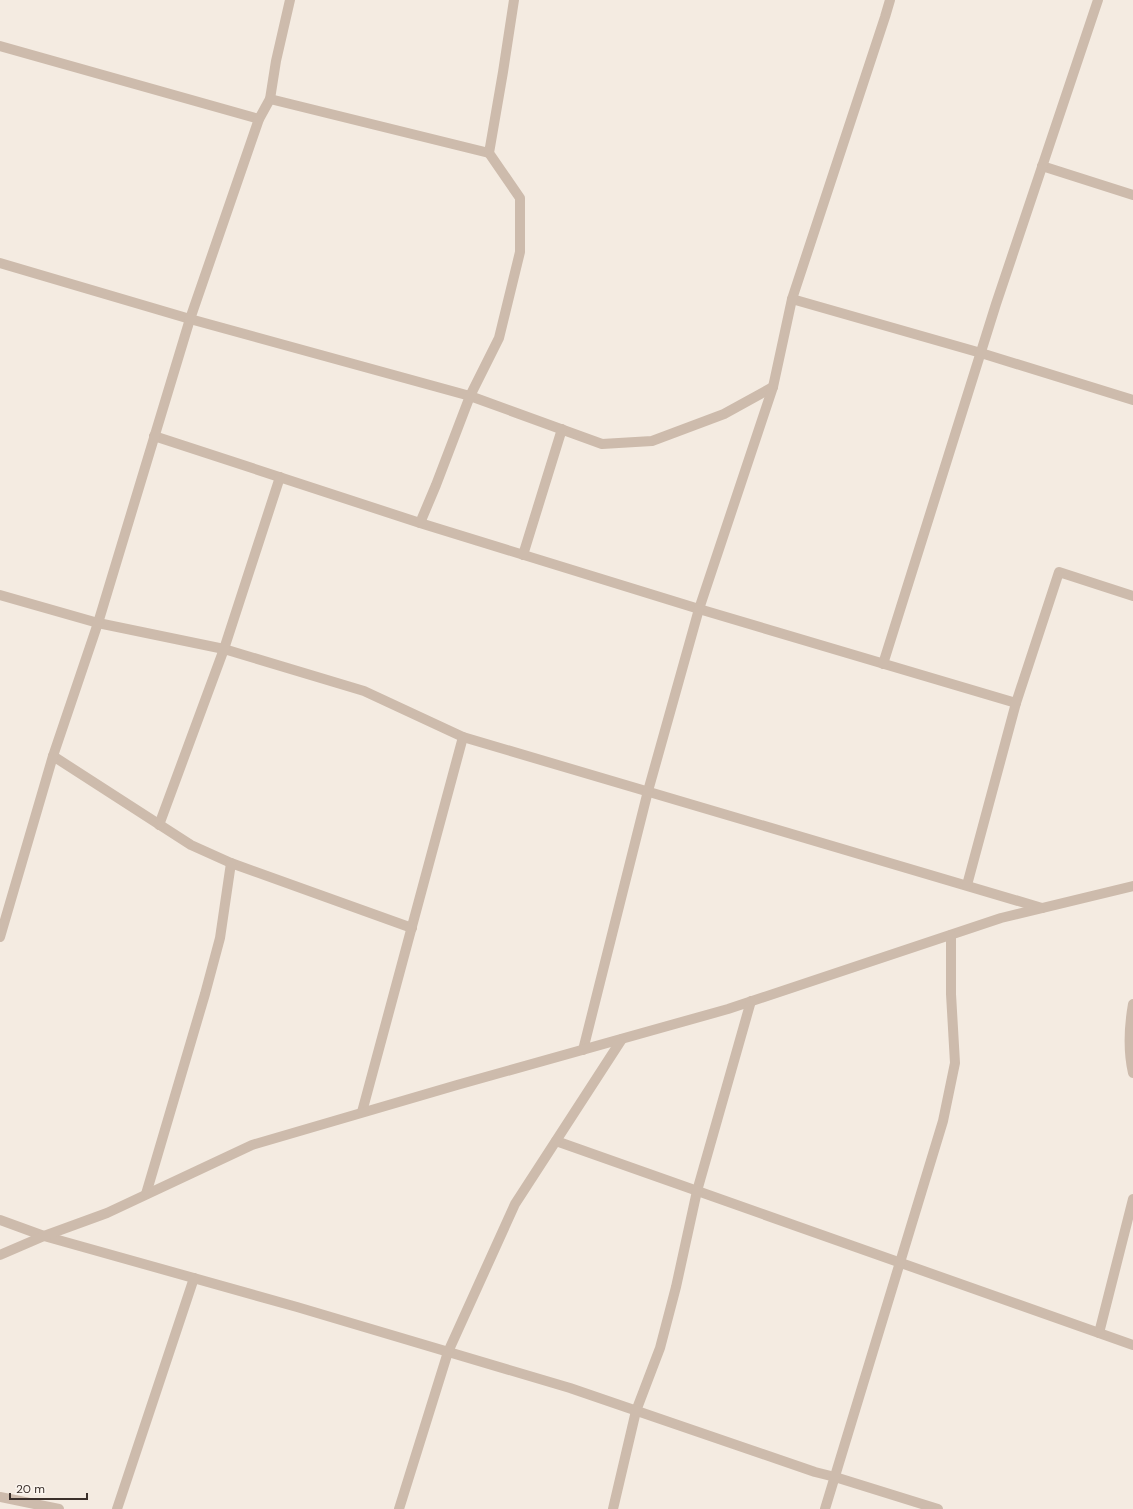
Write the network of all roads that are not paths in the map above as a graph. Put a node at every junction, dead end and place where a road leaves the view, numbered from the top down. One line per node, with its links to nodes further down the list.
1 (290, 0): 6 (street)
2 (514, 0): 8 (street)
3 (890, 0): 12 (street)
4 (1098, 0): 9 (street)
5 (0, 46): 7 (street)
6 (270, 99): 7 (street); 8 (street)
7 (259, 119): 13 (street)
8 (489, 153): 16 (street)
9 (1042, 166): 10 (street); 14 (street)
10 (1133, 195)
11 (0, 264): 13 (street)
12 (792, 299): 14 (street); 15 (street)
13 (190, 319): 16 (street); 19 (street)
14 (981, 353): 17 (street); 28 (street)
15 (773, 387): 18 (street); 25 (street)
16 (470, 396): 18 (street); 21 (street)
17 (1133, 400)
18 (562, 429): 22 (street)
19 (154, 436): 20 (street); 26 (street)
20 (280, 477): 21 (street); 27 (street)
21 (420, 523): 22 (street)
22 (523, 555): 25 (street)
23 (0, 595): 26 (street)
24 (1133, 596): 29 (street)
25 (699, 609): 28 (street); 32 (street)
26 (98, 623): 27 (street); 31 (street)
27 (224, 649): 30 (street); 33 (street)
28 (883, 664): 29 (street)
29 (1016, 703): 35 (street)
30 (463, 737): 32 (street); 38 (street)
31 (53, 756): 33 (street); 40 (street)
32 (648, 791): 35 (street); 44 (street)
33 (159, 825): 34 (street)
34 (231, 863): 38 (street); 49 (street)
35 (967, 885): 37 (street)
36 (1133, 886): 37 (street)
37 (1042, 908): 39 (street)
38 (412, 928): 46 (street)
39 (951, 935): 41 (street); 54 (street)
40 (0, 937)
41 (751, 1001): 43 (street); 48 (street)
42 (1133, 1004): 45 (street)
43 (622, 1039): 44 (street); 47 (street)
44 (583, 1050): 46 (street)
45 (1133, 1073)
46 (362, 1112): 49 (street)
47 (556, 1141): 48 (street); 58 (street)
48 (697, 1191): 54 (street); 59 (street)
49 (146, 1194): 52 (street)
50 (1133, 1200): 56 (street)
51 (0, 1220): 52 (street)
52 (44, 1236): 53 (street); 55 (street)
53 (0, 1255)
54 (899, 1264): 56 (street); 60 (street)
55 (194, 1278): 58 (street); 63 (street)
56 (1099, 1334): 57 (street)
57 (1133, 1345)
58 (448, 1352): 59 (street); 64 (street)
59 (636, 1411): 60 (street); 65 (street)
60 (835, 1477): 66 (street); 67 (street)
61 (0, 1497): 62 (street)
62 (59, 1509)
63 (117, 1509)
64 (399, 1509)
65 (613, 1509)
66 (825, 1509)
67 (938, 1509)

